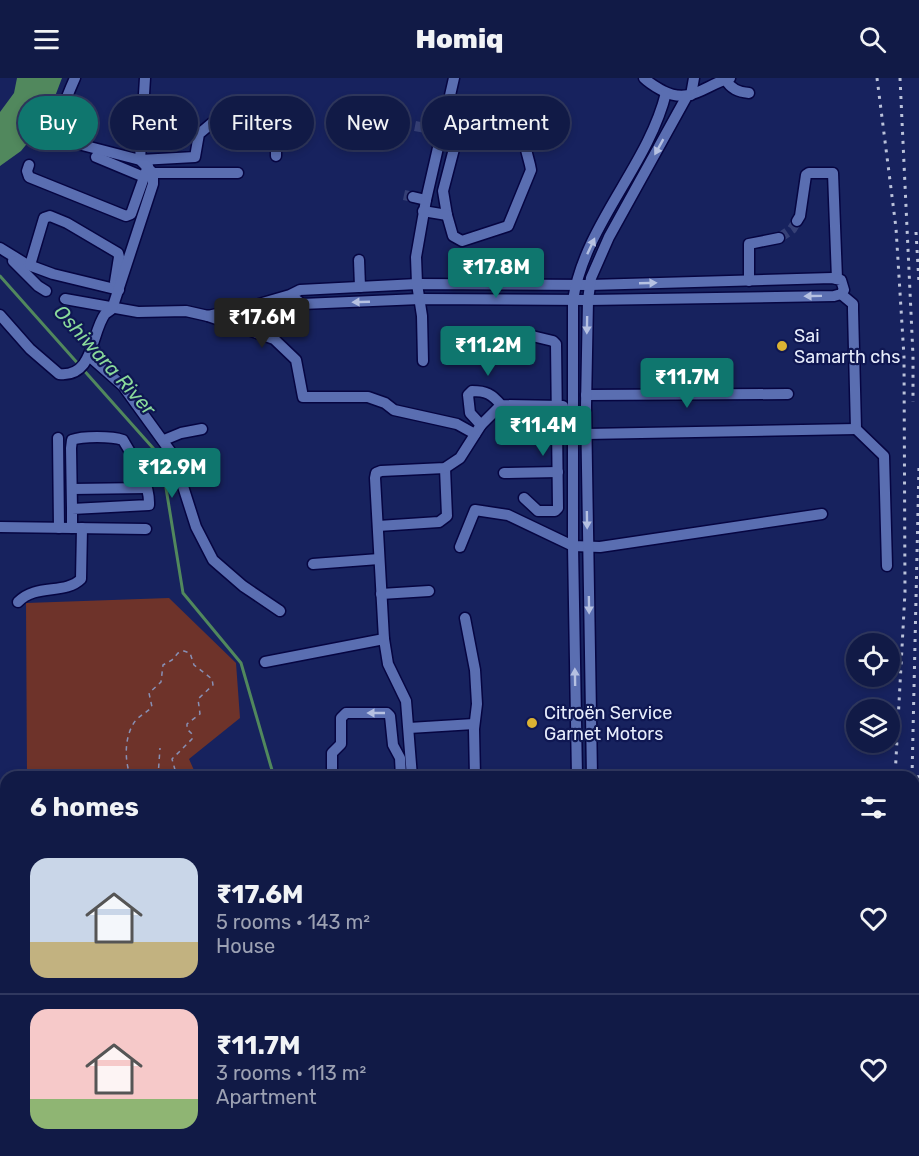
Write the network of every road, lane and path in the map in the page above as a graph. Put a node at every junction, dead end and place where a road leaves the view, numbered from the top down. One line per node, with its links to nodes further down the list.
1 (75, 78): 19 (street)
2 (145, 78): 19 (street)
3 (453, 78): 10 (street)
4 (644, 78): 7 (street)
5 (694, 78): 9 (street)
6 (727, 79): 8 (street); 9 (street)
7 (666, 93): 9 (street); 11 (street)
8 (749, 93)
9 (689, 95): 12 (street)
10 (449, 96)
11 (660, 116): 12 (street); 35 (street, one-way to 11)
12 (673, 122): 36 (street, one-way to 36)
13 (438, 150): 22 (street)
14 (454, 150): 24 (street)
15 (526, 150): 24 (street)
16 (276, 156): 19 (street)
17 (96, 157): 19 (street)
18 (29, 165): 19 (street)
19 (146, 169): 20 (street); 38 (street)
20 (238, 172)
21 (413, 197): 22 (street)
22 (426, 200): 23 (street)
23 (423, 212): 24 (street); 34 (street)
24 (447, 215)
25 (797, 221): 30 (street)
26 (779, 238): 31 (street)
27 (0, 248): 29 (street); 39 (street)
28 (359, 260): 37 (street)
29 (30, 266): 38 (street); 38 (street)
30 (837, 279): 32 (street); 40 (street)
31 (749, 280): 32 (street); 33 (street)
32 (789, 280): 42 (street)
33 (670, 282): 36 (street, one-way to 33); 44 (street)
34 (417, 284): 35 (street); 37 (street); 45 (street)
35 (575, 285): 36 (street); 46 (street)
36 (590, 285): 47 (street)
37 (360, 287): 41 (street)
38 (116, 289): 48 (street)
39 (45, 291)
40 (841, 294): 42 (street, one-way to 42); 61 (street)
41 (290, 295): 45 (street, one-way to 41); 50 (street)
42 (790, 296): 44 (street)
43 (65, 298): 48 (street)
44 (671, 298): 47 (street)
45 (420, 299): 46 (street); 53 (street)
46 (573, 300): 47 (street); 58 (street)
47 (588, 300): 55 (street, one-way to 55)
48 (112, 309): 50 (street); 52 (street)
49 (0, 315): 52 (street)
50 (208, 316): 60 (street)
51 (528, 335): 57 (street)
52 (87, 359): 64 (street)
53 (423, 361)
54 (788, 394): 55 (street)
55 (586, 401): 58 (street); 62 (street)
56 (501, 405): 57 (street); 60 (street); 60 (street)
57 (557, 406): 58 (street); 66 (street)
58 (573, 406): 78 (street)
59 (202, 429): 64 (street)
60 (478, 429): 65 (street)
61 (856, 429): 62 (street); 83 (street)
62 (586, 434): 79 (street, one-way to 79)
63 (58, 438): 75 (street)
64 (164, 440): 87 (street)
65 (445, 468): 73 (street); 73 (street)
66 (558, 472): 67 (street); 70 (street)
67 (504, 473)
68 (146, 488): 69 (street); 69 (street); 71 (street)
69 (72, 489): 71 (street)
70 (524, 498)
71 (72, 508): 76 (street)
72 (822, 514): 79 (street)
73 (378, 526): 81 (street)
74 (0, 527): 75 (street)
75 (59, 528): 76 (street)
76 (77, 528): 77 (street); 86 (street)
77 (146, 529)
78 (573, 546): 79 (street); 80 (street); 101 (street, one-way to 78)
79 (588, 546): 102 (street, one-way to 102)
80 (460, 547)
81 (379, 559): 82 (street); 85 (street)
82 (313, 564)
83 (887, 566)
84 (429, 591): 85 (street)
85 (381, 594): 89 (street)
86 (18, 602)
87 (280, 610)
88 (465, 618): 91 (street)
89 (384, 639): 90 (street); 92 (street)
90 (265, 662)
91 (474, 724): 92 (street); 100 (street)
92 (409, 728): 99 (street)
93 (160, 748): 95 (path)
94 (129, 771): 96 (path)
95 (158, 771)
96 (175, 771)
97 (333, 771): 98 (street, one-way to 97)
98 (401, 771)
99 (412, 771)
100 (475, 771)
101 (577, 771)
102 (592, 771)

